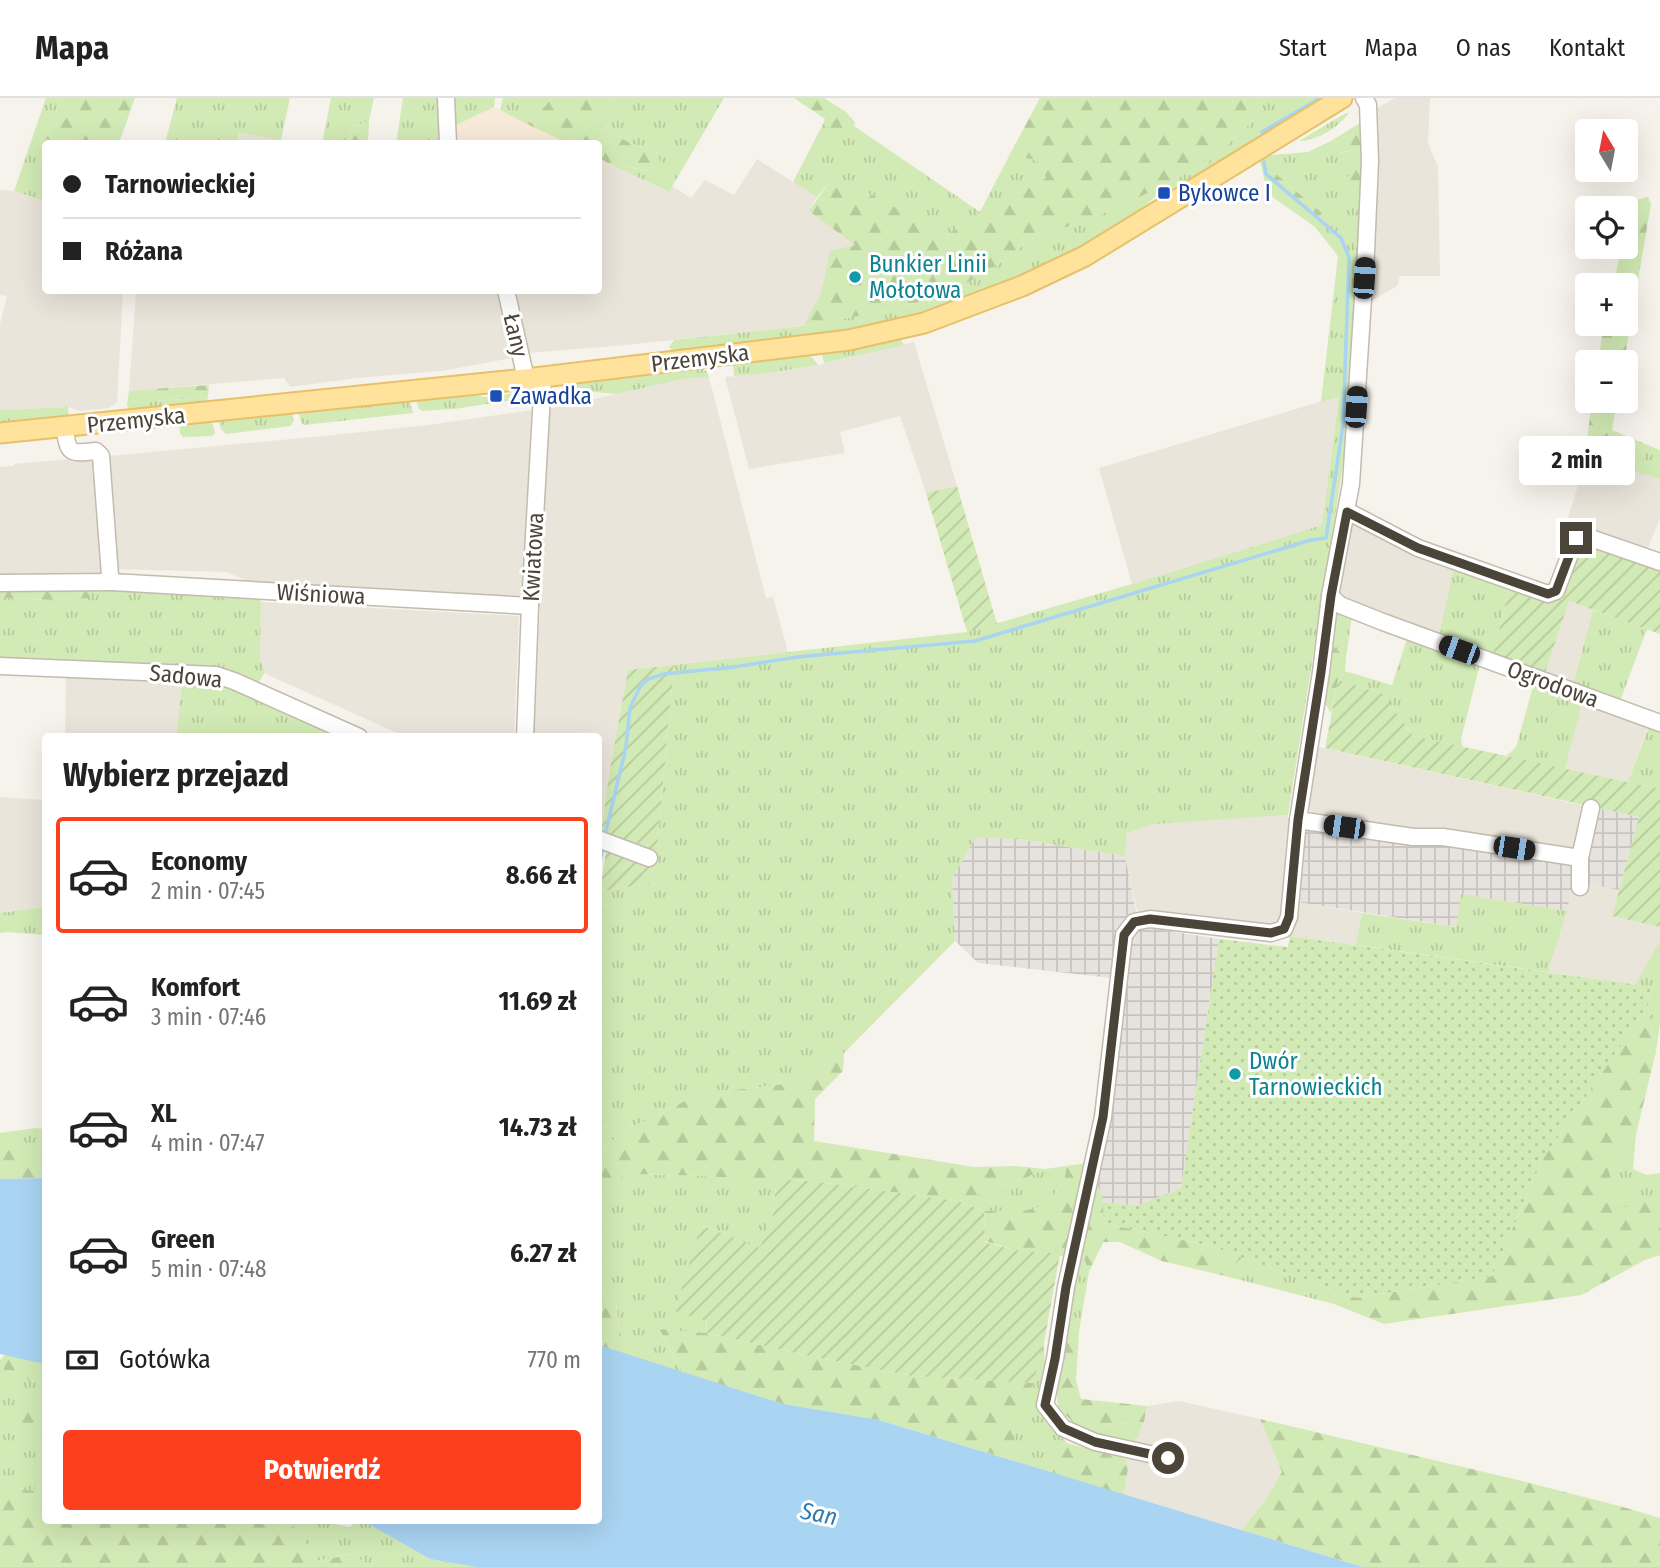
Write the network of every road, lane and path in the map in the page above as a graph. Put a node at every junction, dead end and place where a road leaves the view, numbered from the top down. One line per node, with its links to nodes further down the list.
1 (446, 98): 4 (street)
2 (1342, 98): 6 (main road, Przemyska)
3 (1364, 98): 9 (street)
4 (447, 140)
5 (507, 294): 6 (street, Łany)
6 (535, 378): 7 (main road, Przemyska); 14 (street, Kwiatowa)
7 (64, 427): 8 (main road, Przemyska); 11 (street)
8 (0, 433)
9 (1347, 512): 10 (street); 13 (street)
10 (1660, 562)
11 (112, 582): 12 (street, Wiśniowa); 14 (street, Wiśniowa)
12 (0, 583)
13 (1331, 596): 16 (street, Ogrodowa); 20 (street)
14 (530, 606): 18 (street, Kwiatowa)
15 (0, 666): 17 (street, Sadowa)
16 (1660, 723)
17 (350, 733)
18 (525, 733)
19 (1591, 808): 23 (street)
20 (1298, 820): 23 (street); 25 (street)
21 (602, 840): 22 (street)
22 (649, 858)
23 (1580, 858): 24 (street)
24 (1580, 887)
25 (1168, 1458)

